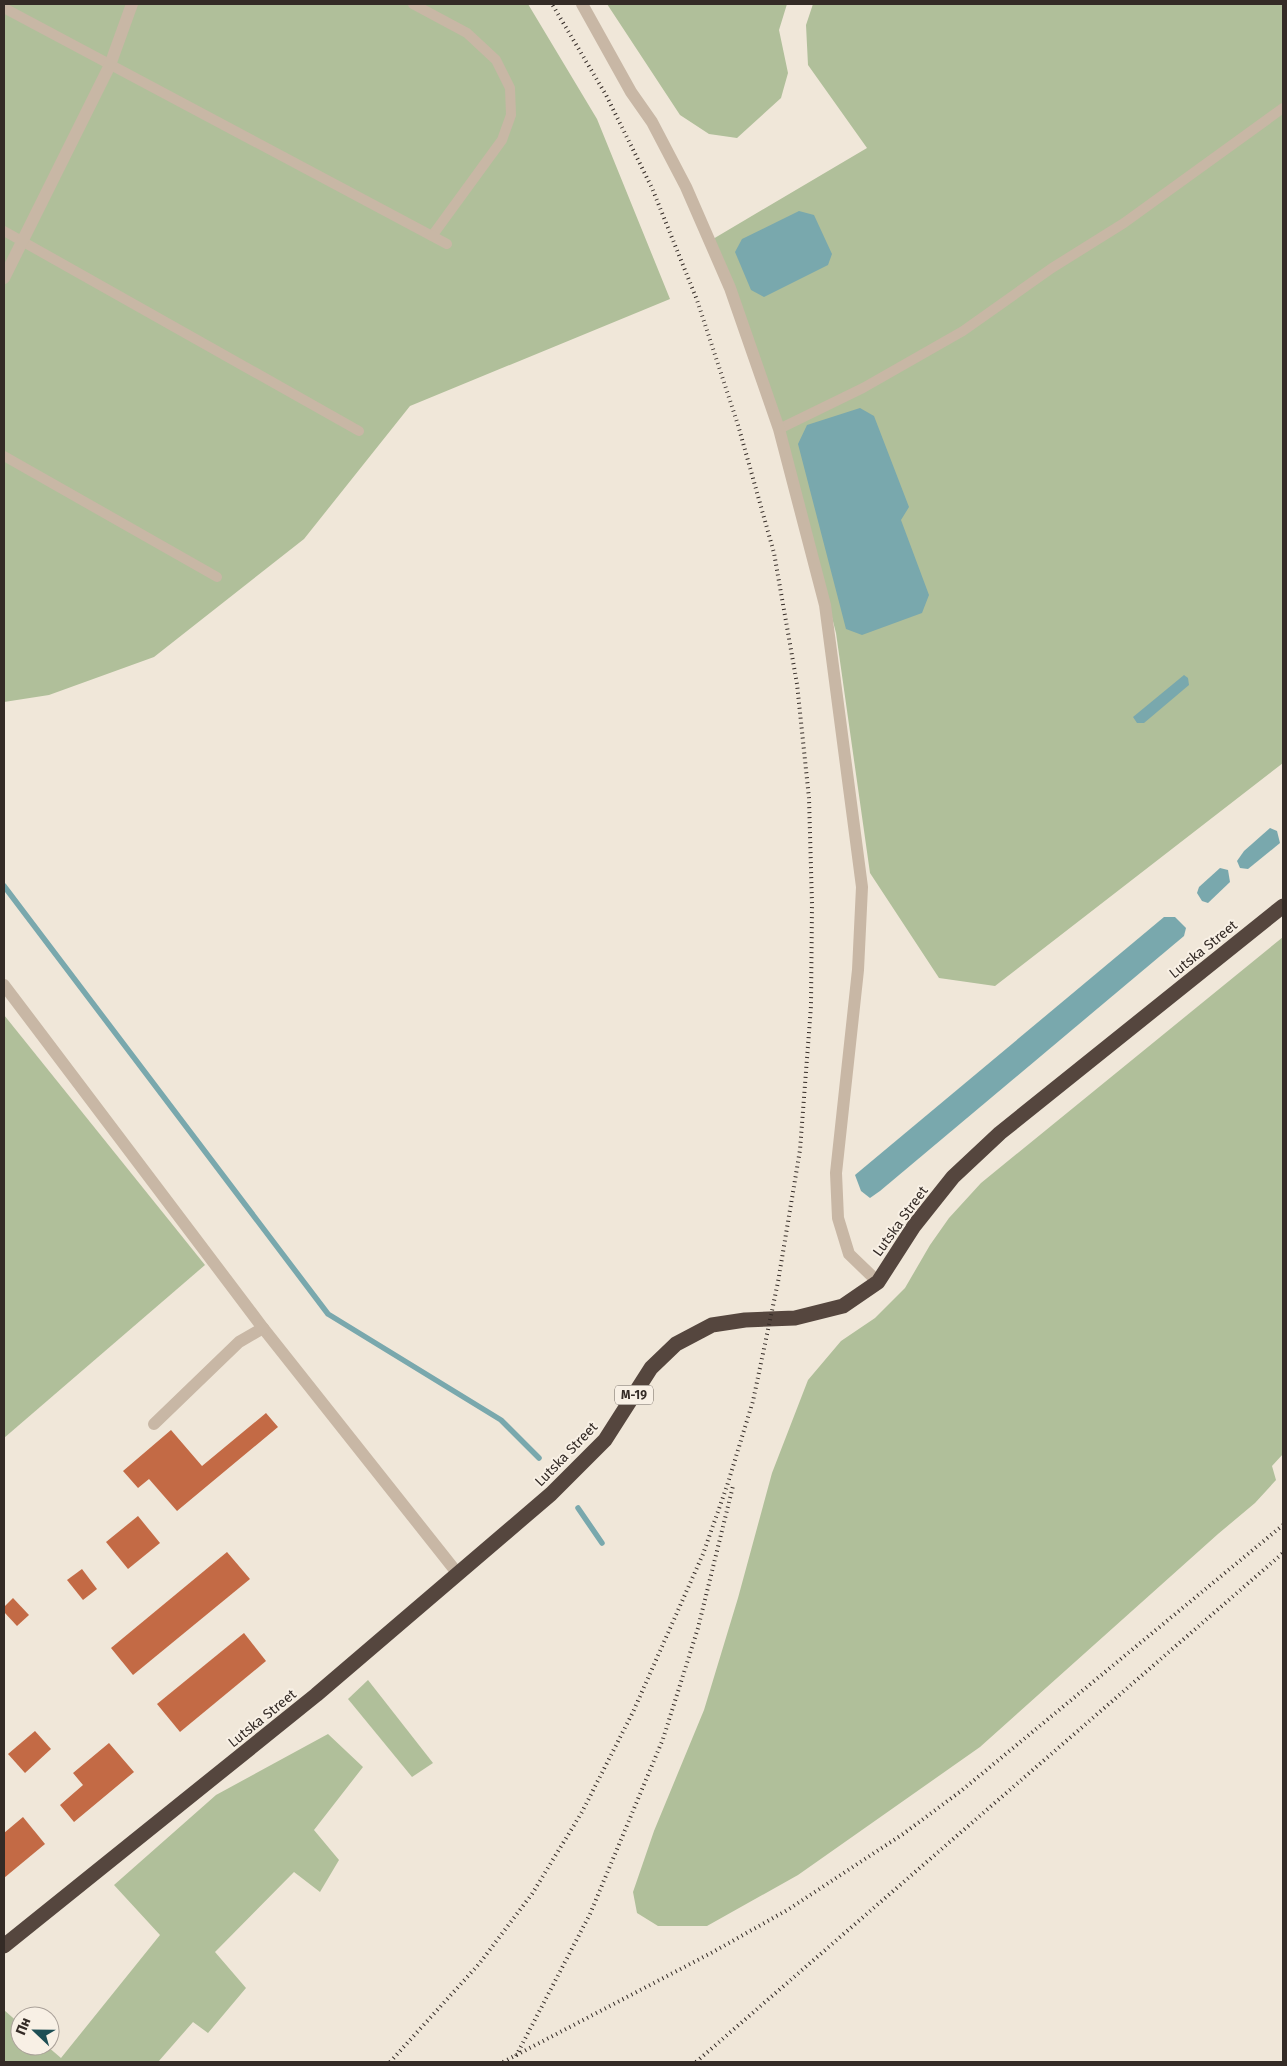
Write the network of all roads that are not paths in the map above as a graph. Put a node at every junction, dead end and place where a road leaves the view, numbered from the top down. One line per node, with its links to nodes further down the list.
1 (132, 4): 5 (street)
2 (414, 4): 8 (lane)
3 (582, 4): 12 (street)
4 (4, 8): 5 (lane)
5 (110, 64): 8 (lane); 9 (street)
6 (1283, 108): 12 (lane)
7 (4, 231): 9 (lane)
8 (432, 236): 10 (lane)
9 (23, 241): 11 (street); 13 (lane)
10 (447, 244)
11 (4, 278)
12 (779, 429): 18 (street)
13 (359, 431)
14 (4, 456): 15 (lane)
15 (217, 577)
16 (1283, 906): 18 (highway, Lutska Street / М-19)
17 (4, 985): 19 (street)
18 (878, 1282): 21 (highway, Lutska Street / М-19)
19 (263, 1328): 20 (street); 21 (street)
20 (154, 1424)
21 (458, 1574): 22 (highway, Lutska Street / М-19)
22 (4, 1946)

